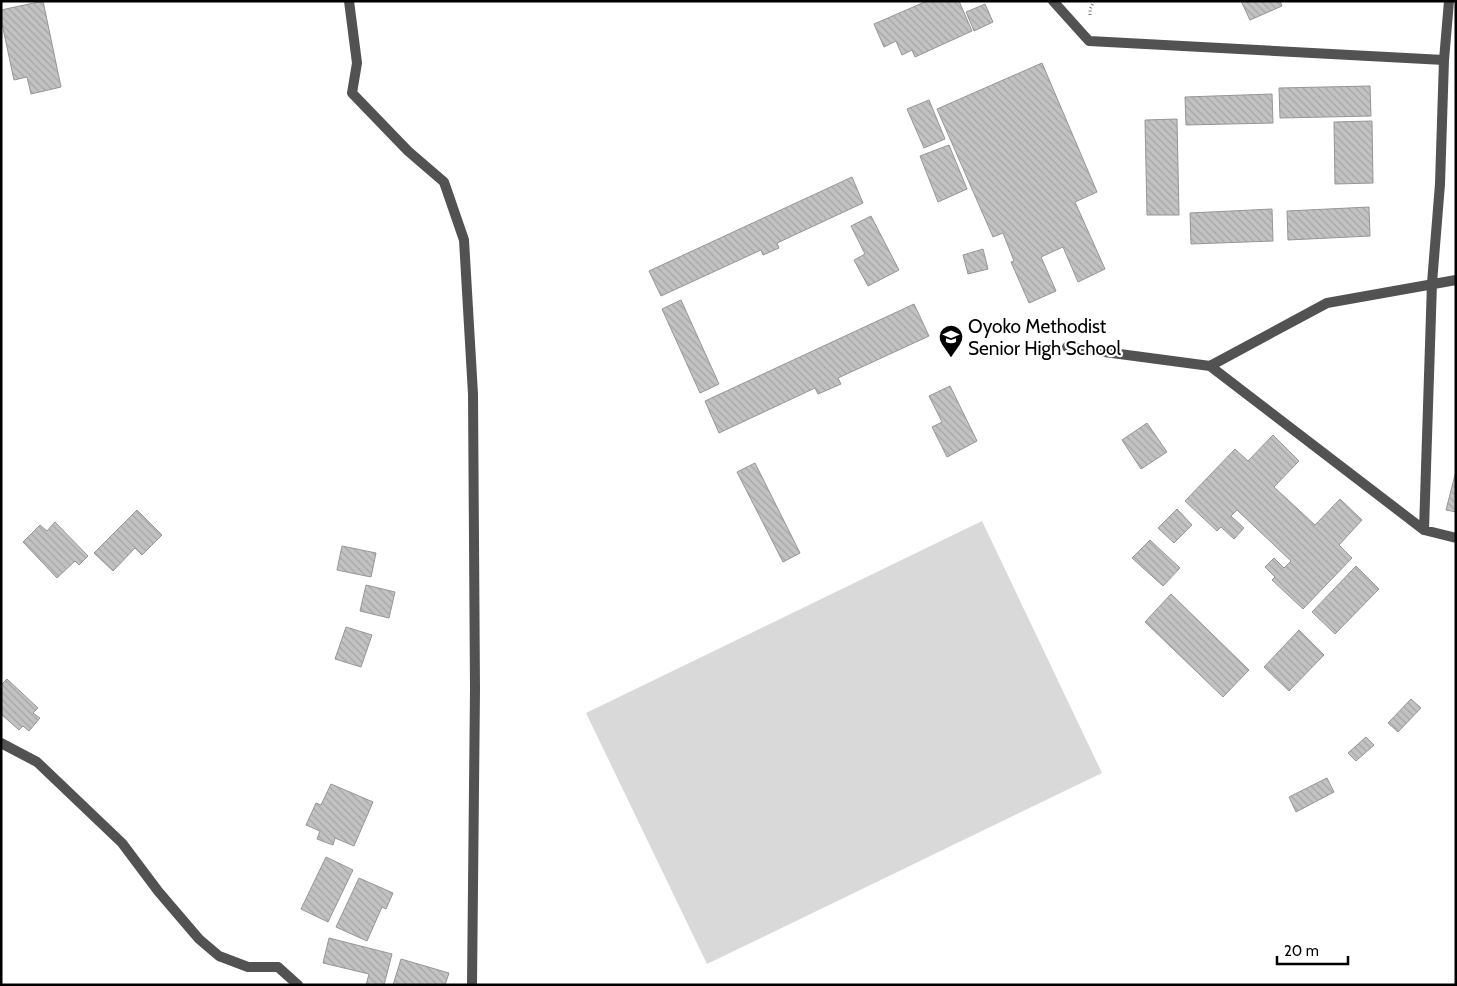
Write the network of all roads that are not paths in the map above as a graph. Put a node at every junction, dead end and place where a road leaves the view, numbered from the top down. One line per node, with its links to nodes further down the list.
1 (350, 1): 13 (street)
2 (1053, 1): 4 (street)
3 (1449, 1): 4 (street)
4 (1444, 60): 6 (street)
5 (1456, 280): 6 (street)
6 (1432, 283): 8 (street); 9 (street)
7 (1066, 348): 8 (street)
8 (1210, 366): 9 (street)
9 (1424, 530): 10 (street)
10 (1456, 538)
11 (1, 743): 12 (street)
12 (298, 985)
13 (472, 985)

